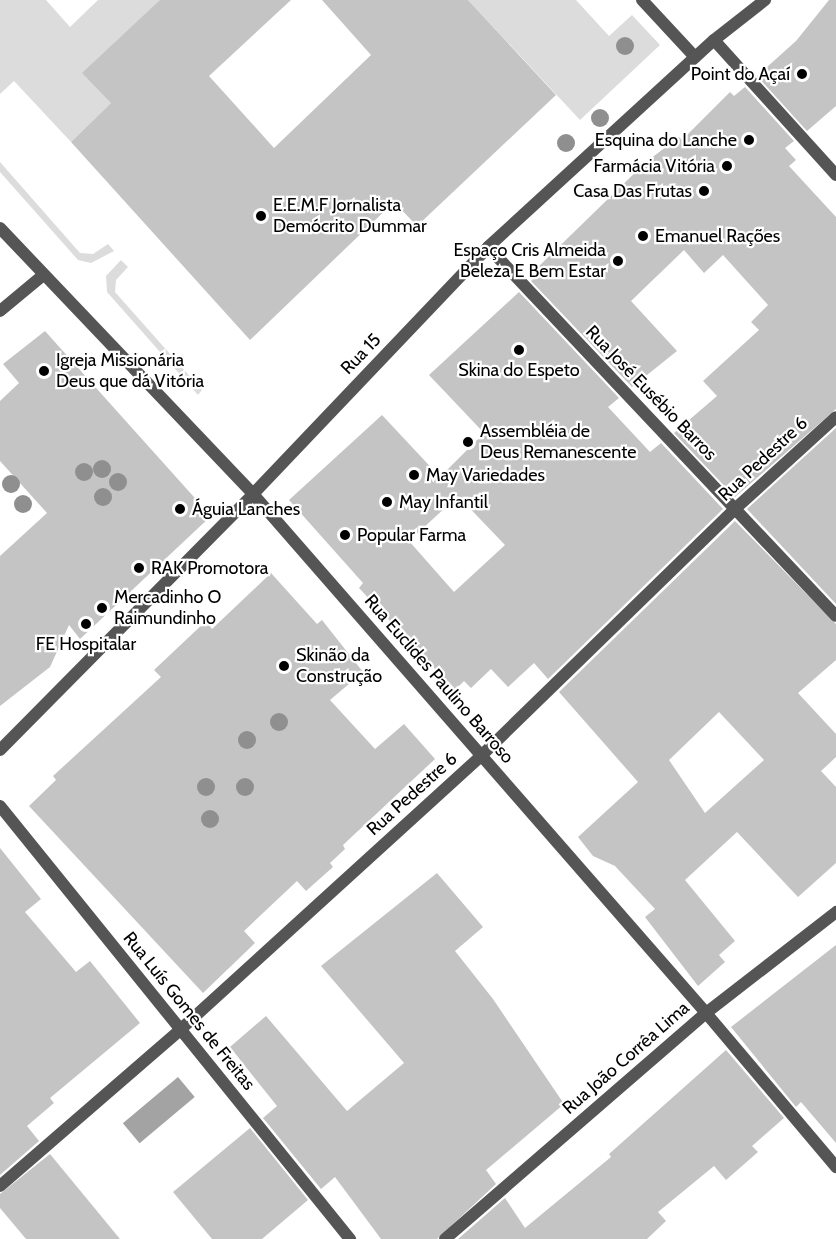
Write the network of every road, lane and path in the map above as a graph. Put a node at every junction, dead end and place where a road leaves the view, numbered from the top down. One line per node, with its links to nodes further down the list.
1 (642, 0): 4 (street)
2 (765, 0): 3 (street, Rua 15)
3 (714, 40): 4 (street, Rua 15); 5 (street)
4 (695, 57): 7 (street, Rua 15)
5 (836, 175)
6 (0, 228): 8 (street, Rua Euclides Paulino Barroso)
7 (488, 247): 11 (street, Rua 15); 12 (street, Rua José Eusébio Barros)
8 (42, 276): 9 (street); 11 (street, Rua Euclides Paulino Barroso)
9 (0, 310)
10 (836, 417): 12 (street, Rua Pedestre 6)
11 (253, 494): 14 (street, Rua 15); 15 (street, Rua Euclides Paulino Barroso)
12 (736, 508): 13 (street, Rua José Eusébio Barros); 15 (street, Rua Pedestre 6)
13 (836, 616)
14 (0, 750)
15 (482, 755): 18 (street, Rua Euclides Paulino Barroso); 19 (street, Rua Pedestre 6)
16 (0, 806): 19 (street, Rua Luís Gomes de Freitas)
17 (836, 912): 18 (street, Rua João Corrêa Lima)
18 (706, 1012): 20 (street, Rua Euclides Paulino Barroso); 23 (street, Rua João Corrêa Lima)
19 (180, 1029): 21 (street, Rua Pedestre 6); 22 (street, Rua Luís Gomes de Freitas)
20 (836, 1167)
21 (0, 1186)
22 (350, 1239)
23 (445, 1239)

